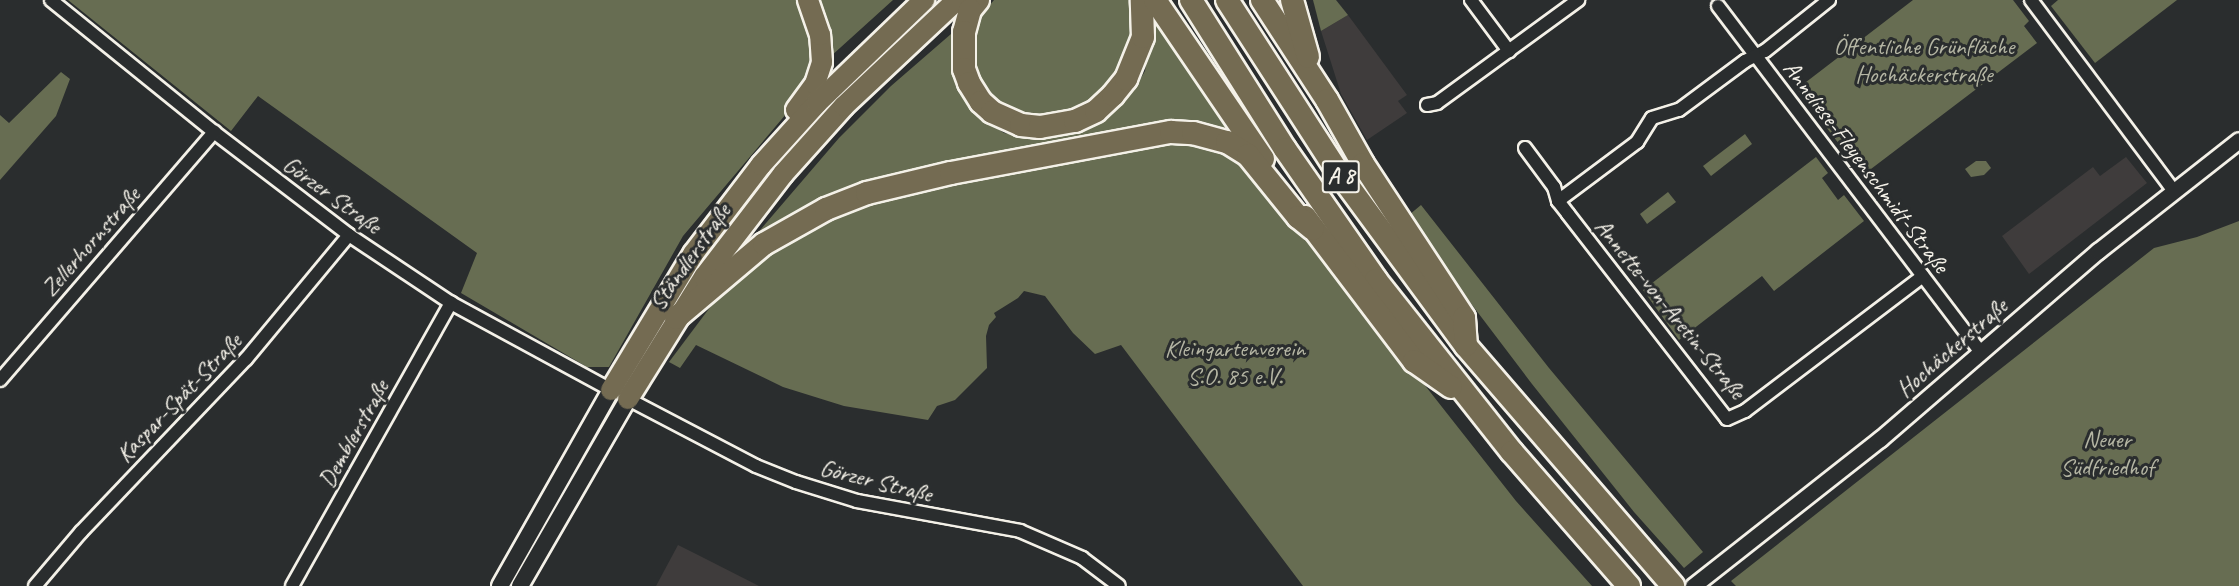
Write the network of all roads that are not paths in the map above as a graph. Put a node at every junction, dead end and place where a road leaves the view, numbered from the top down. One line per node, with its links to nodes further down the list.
1 (51, 0): 21 (street, Görzer Straße)
2 (808, 0): 24 (highway)
3 (924, 0): 24 (highway, Ständlerstraße)
4 (957, 0): 31 (highway, Ständlerstraße)
5 (978, 0): 6 (highway)
6 (1142, 0)
7 (1155, 0): 27 (highway)
8 (1191, 0): 36 (highway, A 8)
9 (1227, 0): 32 (highway, A 8)
10 (1262, 0): 19 (highway)
11 (1292, 0): 19 (highway)
12 (1471, 0): 17 (street)
13 (1578, 0): 17 (street)
14 (1829, 0): 18 (street)
15 (2031, 0): 25 (street)
16 (1718, 6): 18 (street, Anneliese-Fleyenschmidt-Straße)
17 (1509, 51): 20 (street)
18 (1754, 55): 26 (street); 29 (street, Anneliese-Fleyenschmidt-Straße)
19 (1327, 100): 32 (highway)
20 (1427, 105)
21 (214, 132): 28 (street, Görzer Straße); 34 (street, Zellerhornstraße)
22 (2239, 140): 25 (street, Hochäckerstraße)
23 (1525, 148): 26 (street, Annette-von-Aretin-Straße)
24 (761, 165): 35 (highway, Ständlerstraße)
25 (2173, 190): 33 (street, Hochäckerstraße)
26 (1558, 201): 29 (street, Annette-von-Aretin-Straße)
27 (1313, 229): 31 (highway); 36 (highway)
28 (349, 235): 30 (street, Görzer Straße); 37 (street, Kaspar-Spät-Straße)
29 (1923, 276): 33 (street, Anneliese-Fleyenschmidt-Straße)
30 (451, 303): 35 (street, Görzer Straße); 38 (street, Demblerstraße)
31 (676, 318): 35 (highway, Ständlerstraße)
32 (1466, 346): 43 (highway, A 8)
33 (1981, 352): 44 (street, Hochäckerstraße)
34 (0, 380)
35 (620, 394): 39 (main road, Ständlerstraße); 40 (main road, Ständlerstraße); 41 (street, Görzer Straße)
36 (1471, 401): 42 (highway, A 8)
37 (35, 586)
38 (292, 586)
39 (500, 586)
40 (520, 586)
41 (1119, 586)
42 (1629, 586)
43 (1673, 586)
44 (1693, 586)

